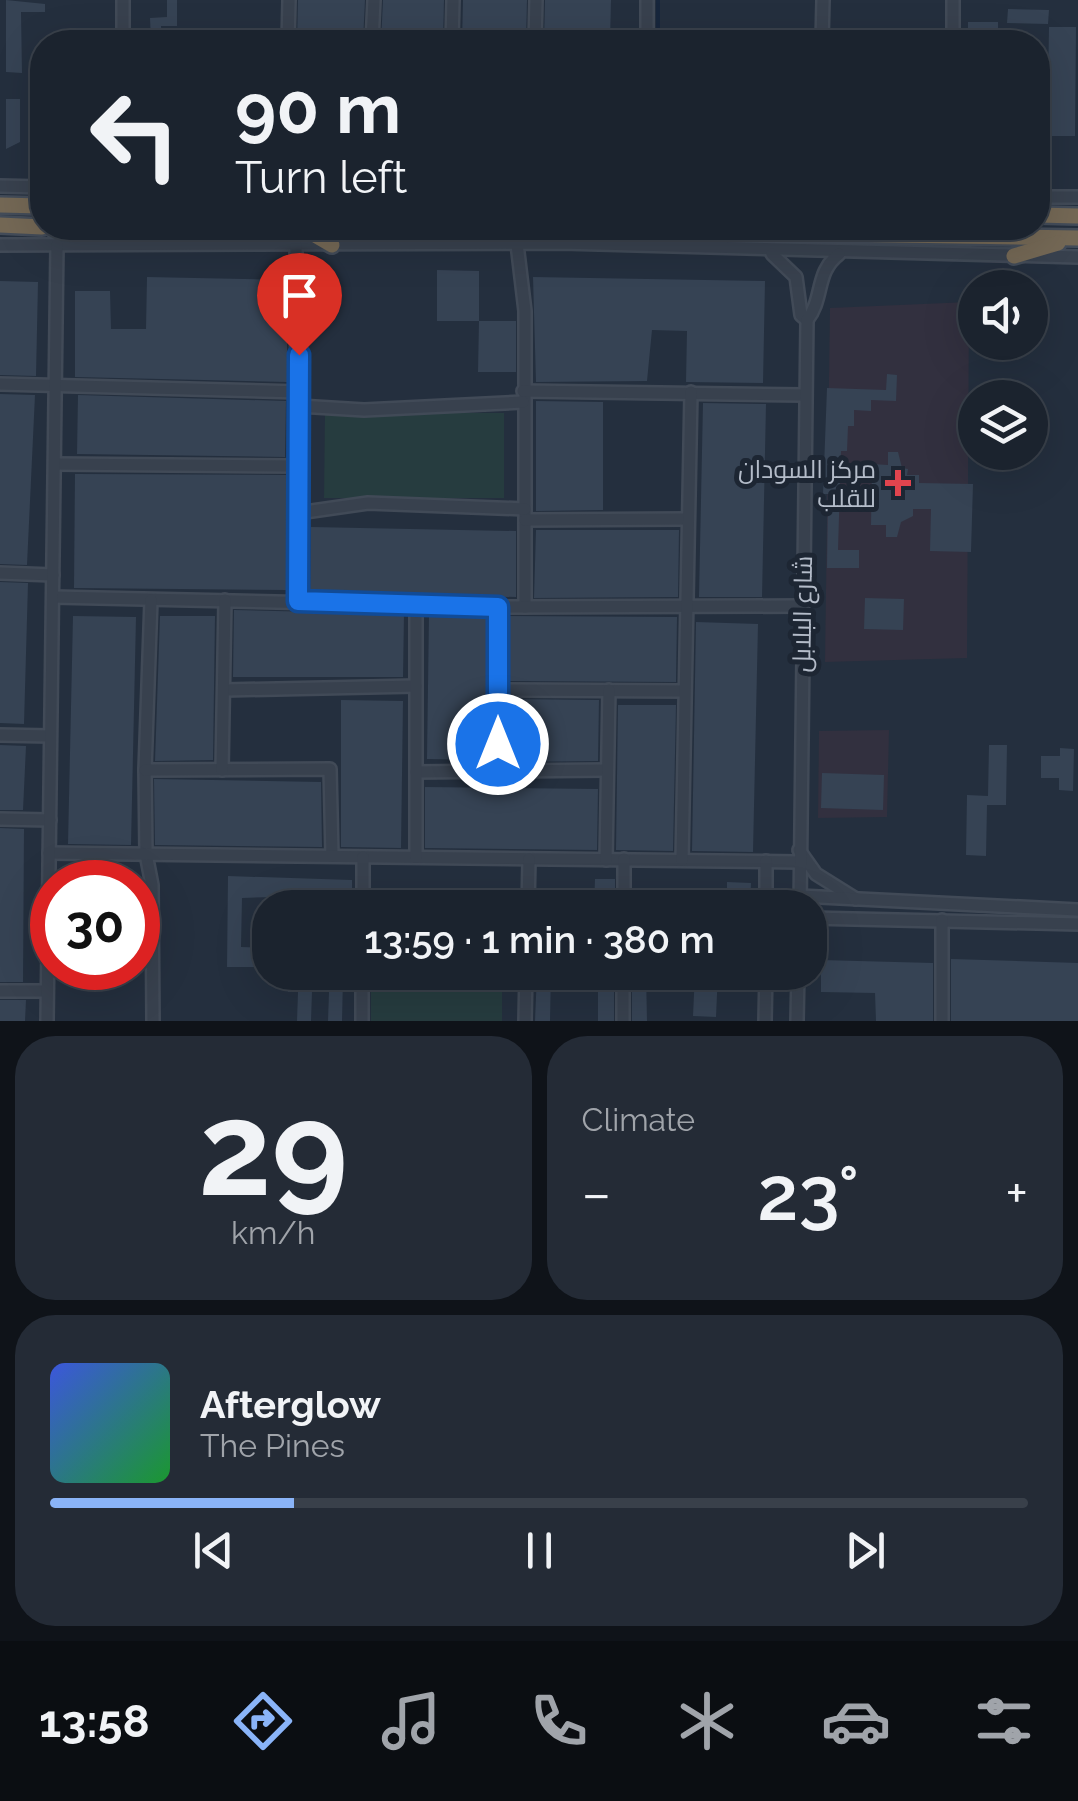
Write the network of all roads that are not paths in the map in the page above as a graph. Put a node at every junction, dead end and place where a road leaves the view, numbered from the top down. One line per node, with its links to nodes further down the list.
1 (122, 0): 9 (street)
2 (289, 0): 10 (street)
3 (374, 0): 11 (street)
4 (452, 0): 12 (street)
5 (536, 0): 13 (street)
6 (647, 0): 14 (street)
7 (823, 0): 15 (street)
8 (954, 0): 16 (street)
9 (123, 30)
10 (288, 30)
11 (373, 30)
12 (452, 30)
13 (535, 30)
14 (647, 30)
15 (822, 30)
16 (953, 30)
17 (0, 186): 18 (street)
18 (30, 187)
19 (1050, 196): 20 (street)
20 (1078, 197)
21 (5, 205): 22 (highway); 25 (highway)
22 (30, 206)
23 (1050, 215): 24 (highway)
24 (1078, 216)
25 (4, 225): 26 (highway)
26 (30, 226)
27 (1050, 238): 28 (highway)
28 (1076, 238): 37 (highway)
29 (325, 240): 30 (highway)
30 (332, 244): 31 (street); 33 (street)
31 (517, 244): 35 (street); 45 (street)
32 (0, 245): 34 (street)
33 (296, 245): 34 (street); 42 (street)
34 (57, 246): 41 (street)
35 (764, 251): 36 (street); 39 (street, شارع البلابل)
36 (839, 254): 37 (street); 39 (street, شارع البلابل)
37 (1014, 256): 38 (street)
38 (1078, 257)
39 (807, 320): 44 (street, شارع البلابل)
40 (0, 384): 41 (street)
41 (57, 384): 42 (street); 47 (street)
42 (299, 392): 46 (street)
43 (691, 392): 44 (street); 45 (street); 51 (street)
44 (802, 395): 60 (street, شارع البلابل)
45 (523, 397): 46 (street); 50 (street)
46 (299, 406): 48 (street)
47 (56, 464): 48 (street); 53 (street)
48 (298, 466): 49 (street)
49 (298, 513): 50 (street); 57 (street)
50 (525, 515): 51 (street); 59 (street)
51 (686, 519): 62 (street)
52 (0, 573): 53 (street)
53 (53, 575): 54 (street)
54 (53, 597): 55 (street); 69 (street)
55 (151, 600): 56 (street); 70 (street)
56 (225, 600): 57 (street); 64 (street)
57 (298, 601): 58 (street)
58 (416, 605): 61 (street); 63 (street)
59 (525, 606): 61 (street); 62 (street)
60 (802, 606): 62 (street); 80 (street, شارع البلابل)
61 (498, 607): 65 (street)
62 (686, 608): 67 (street)
63 (416, 686): 64 (street); 73 (street)
64 (224, 690): 71 (street)
65 (498, 690): 66 (street); 74 (street)
66 (609, 690): 67 (street); 72 (street)
67 (684, 691): 86 (street)
68 (0, 735): 69 (street)
69 (50, 736): 76 (street)
70 (145, 770): 71 (street); 78 (street)
71 (222, 770): 79 (street)
72 (606, 770): 74 (street); 84 (street)
73 (416, 772): 74 (street); 82 (street)
74 (498, 772)
75 (0, 819): 76 (street)
76 (50, 820): 77 (street)
77 (49, 853): 78 (street); 105 (street)
78 (146, 854): 79 (street); 107 (street)
79 (332, 856): 81 (street)
80 (799, 856): 87 (street); 92 (street, شارع البلابل); 93 (street)
81 (364, 857): 82 (street); 88 (street)
82 (416, 857): 83 (street)
83 (529, 859): 84 (street); 89 (street)
84 (606, 860): 85 (street)
85 (624, 860): 86 (street); 90 (street)
86 (682, 860): 87 (street)
87 (766, 861): 91 (street)
88 (363, 890)
89 (528, 890)
90 (624, 890)
91 (766, 890)
92 (800, 890)
93 (860, 901): 94 (street); 95 (street)
94 (827, 902)
95 (1078, 910)
96 (827, 918): 97 (street)
97 (942, 920): 98 (street); 113 (street)
98 (1078, 924)
99 (0, 990): 105 (street)
100 (362, 990): 108 (street)
101 (526, 990): 109 (street)
102 (623, 990): 110 (street)
103 (766, 990): 111 (street)
104 (798, 990): 112 (street)
105 (47, 992): 106 (street)
106 (46, 1021)
107 (153, 1021)
108 (362, 1021)
109 (525, 1021)
110 (623, 1021)
111 (766, 1021)
112 (797, 1021)
113 (942, 1021)

